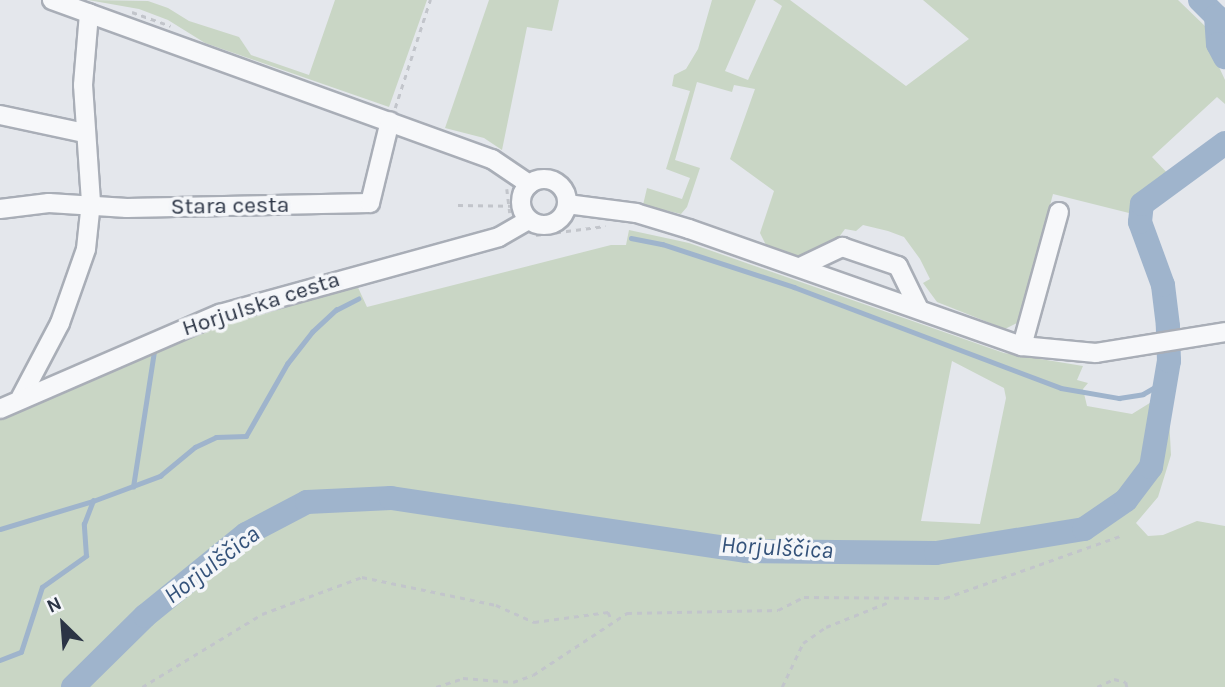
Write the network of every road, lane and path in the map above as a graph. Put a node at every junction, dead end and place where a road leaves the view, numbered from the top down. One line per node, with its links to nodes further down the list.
1 (52, 0): 3 (street)
2 (430, 0): 5 (path)
3 (89, 13): 5 (street); 6 (street)
4 (0, 115): 6 (street)
5 (390, 121): 7 (street); 8 (street, Stara cesta)
6 (85, 133): 8 (street)
7 (529, 184): 9 (street); 13 (street)
8 (91, 202): 11 (street, Stara cesta); 18 (street)
9 (567, 204): 13 (street); 14 (street)
10 (458, 205): 13 (path)
11 (0, 209)
12 (1059, 212): 17 (street)
13 (525, 213): 18 (street, Horjulska cesta)
14 (800, 267): 15 (street); 15 (street)
15 (919, 309): 17 (street)
16 (1225, 331): 17 (street)
17 (1021, 346)
18 (21, 398): 19 (street, Horjulska cesta)
19 (0, 409)
20 (1123, 535): 21 (path)
21 (892, 600): 22 (path); 25 (path)
22 (612, 620): 23 (path); 24 (path)
23 (142, 687)
24 (436, 687)
25 (782, 687)
26 (1097, 687): 27 (path)
27 (1127, 687)

